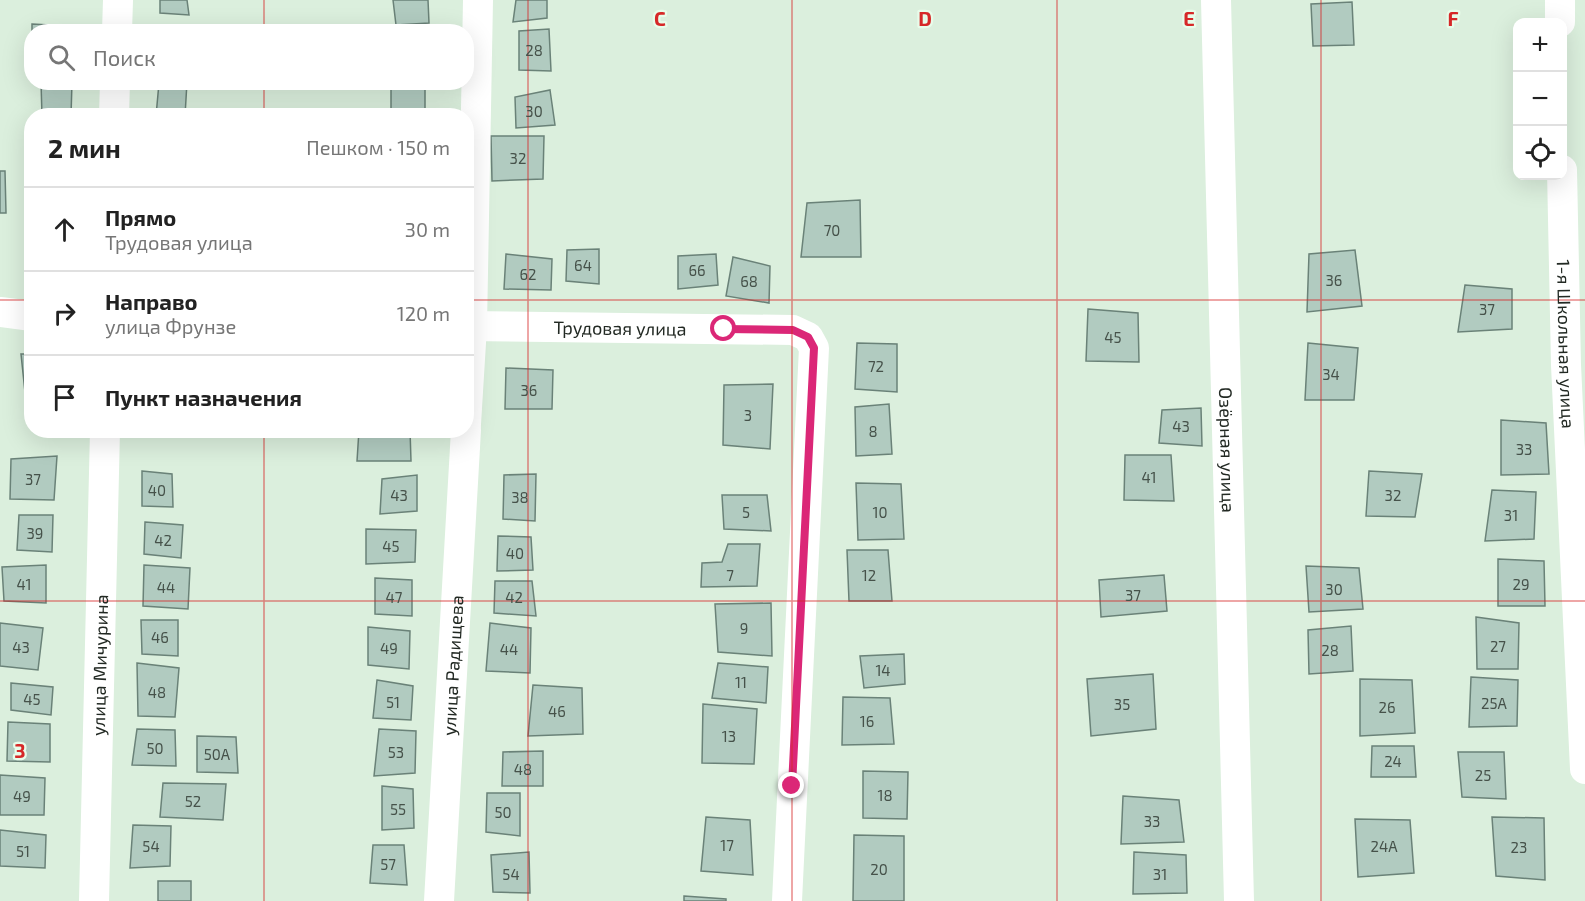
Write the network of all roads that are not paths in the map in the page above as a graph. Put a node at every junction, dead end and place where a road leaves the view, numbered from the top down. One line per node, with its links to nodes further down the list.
1 (118, 0): 6 (street)
2 (477, 0): 9 (street)
3 (1216, 0): 20 (street, Озёрная улица)
4 (1560, 0): 5 (street)
5 (1560, 18)
6 (117, 24)
7 (115, 90): 8 (street)
8 (114, 108)
9 (474, 122)
10 (1563, 180): 16 (street, 1-я Школьная улица)
11 (0, 312): 12 (street)
12 (24, 315)
13 (474, 326): 19 (street, Трудовая улица)
14 (105, 438): 17 (street, улица Мичурина)
15 (466, 438): 18 (street, улица Радищева)
16 (1585, 770)
17 (94, 901)
18 (438, 901)
19 (787, 901)
20 (1239, 901)

